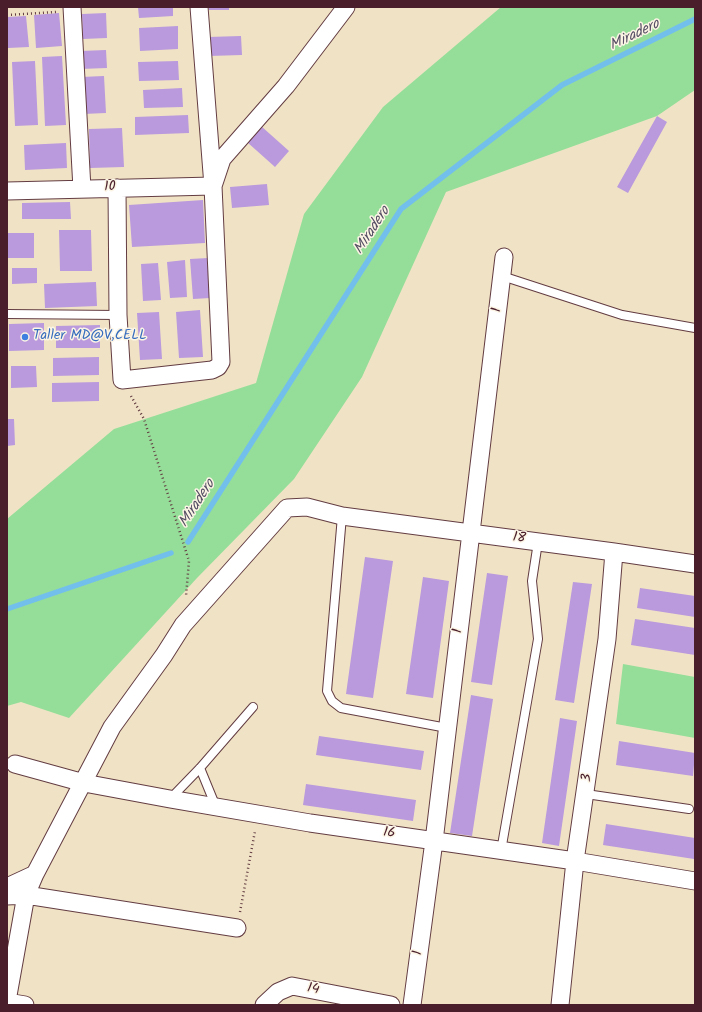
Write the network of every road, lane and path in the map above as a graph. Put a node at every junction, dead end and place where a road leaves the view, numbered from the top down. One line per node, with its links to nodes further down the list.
1 (199, 7): 5 (street)
2 (346, 7): 5 (street)
3 (72, 9): 4 (path); 7 (street)
4 (7, 15)
5 (213, 186): 6 (street, 10); 14 (street)
6 (117, 188): 7 (street, 10); 12 (street)
7 (82, 189): 8 (street, 10)
8 (7, 190)
9 (504, 258): 10 (street, 1)
10 (502, 276): 13 (lane); 16 (street, 1)
11 (7, 314): 12 (lane)
12 (118, 315): 14 (street)
13 (695, 328)
14 (122, 380): 20 (path)
15 (342, 516): 16 (street, 18); 20 (street, 18); 22 (lane)
16 (471, 533): 17 (street, 18); 22 (street, 1)
17 (538, 542): 18 (street, 18); 32 (lane)
18 (614, 552): 19 (street, 18); 26 (street, 3)
19 (695, 564)
20 (183, 624): 25 (street, 18)
21 (253, 707): 24 (lane)
22 (447, 728): 31 (street, 1)
23 (15, 764): 25 (street, 16)
24 (200, 768): 27 (lane); 28 (lane)
25 (84, 783): 27 (street, 16); 34 (street, 18)
26 (586, 794): 29 (lane); 33 (street, 3)
27 (170, 799): 28 (street, 16)
28 (216, 807): 30 (street, 16)
29 (688, 809)
30 (258, 814): 31 (street, 16); 39 (path)
31 (434, 841): 32 (street, 16); 44 (street, 1)
32 (502, 851): 33 (street, 16)
33 (575, 861): 35 (street, 16); 45 (street, 3)
34 (35, 874): 36 (street); 37 (street, 18)
35 (695, 881)
36 (7, 887)
37 (26, 895): 38 (street); 39 (street); 40 (street, 18)
38 (7, 896)
39 (237, 928)
40 (7, 1002): 41 (street)
41 (25, 1005)
42 (264, 1005): 43 (street, 14)
43 (391, 1005)
44 (412, 1005)
45 (560, 1005)

